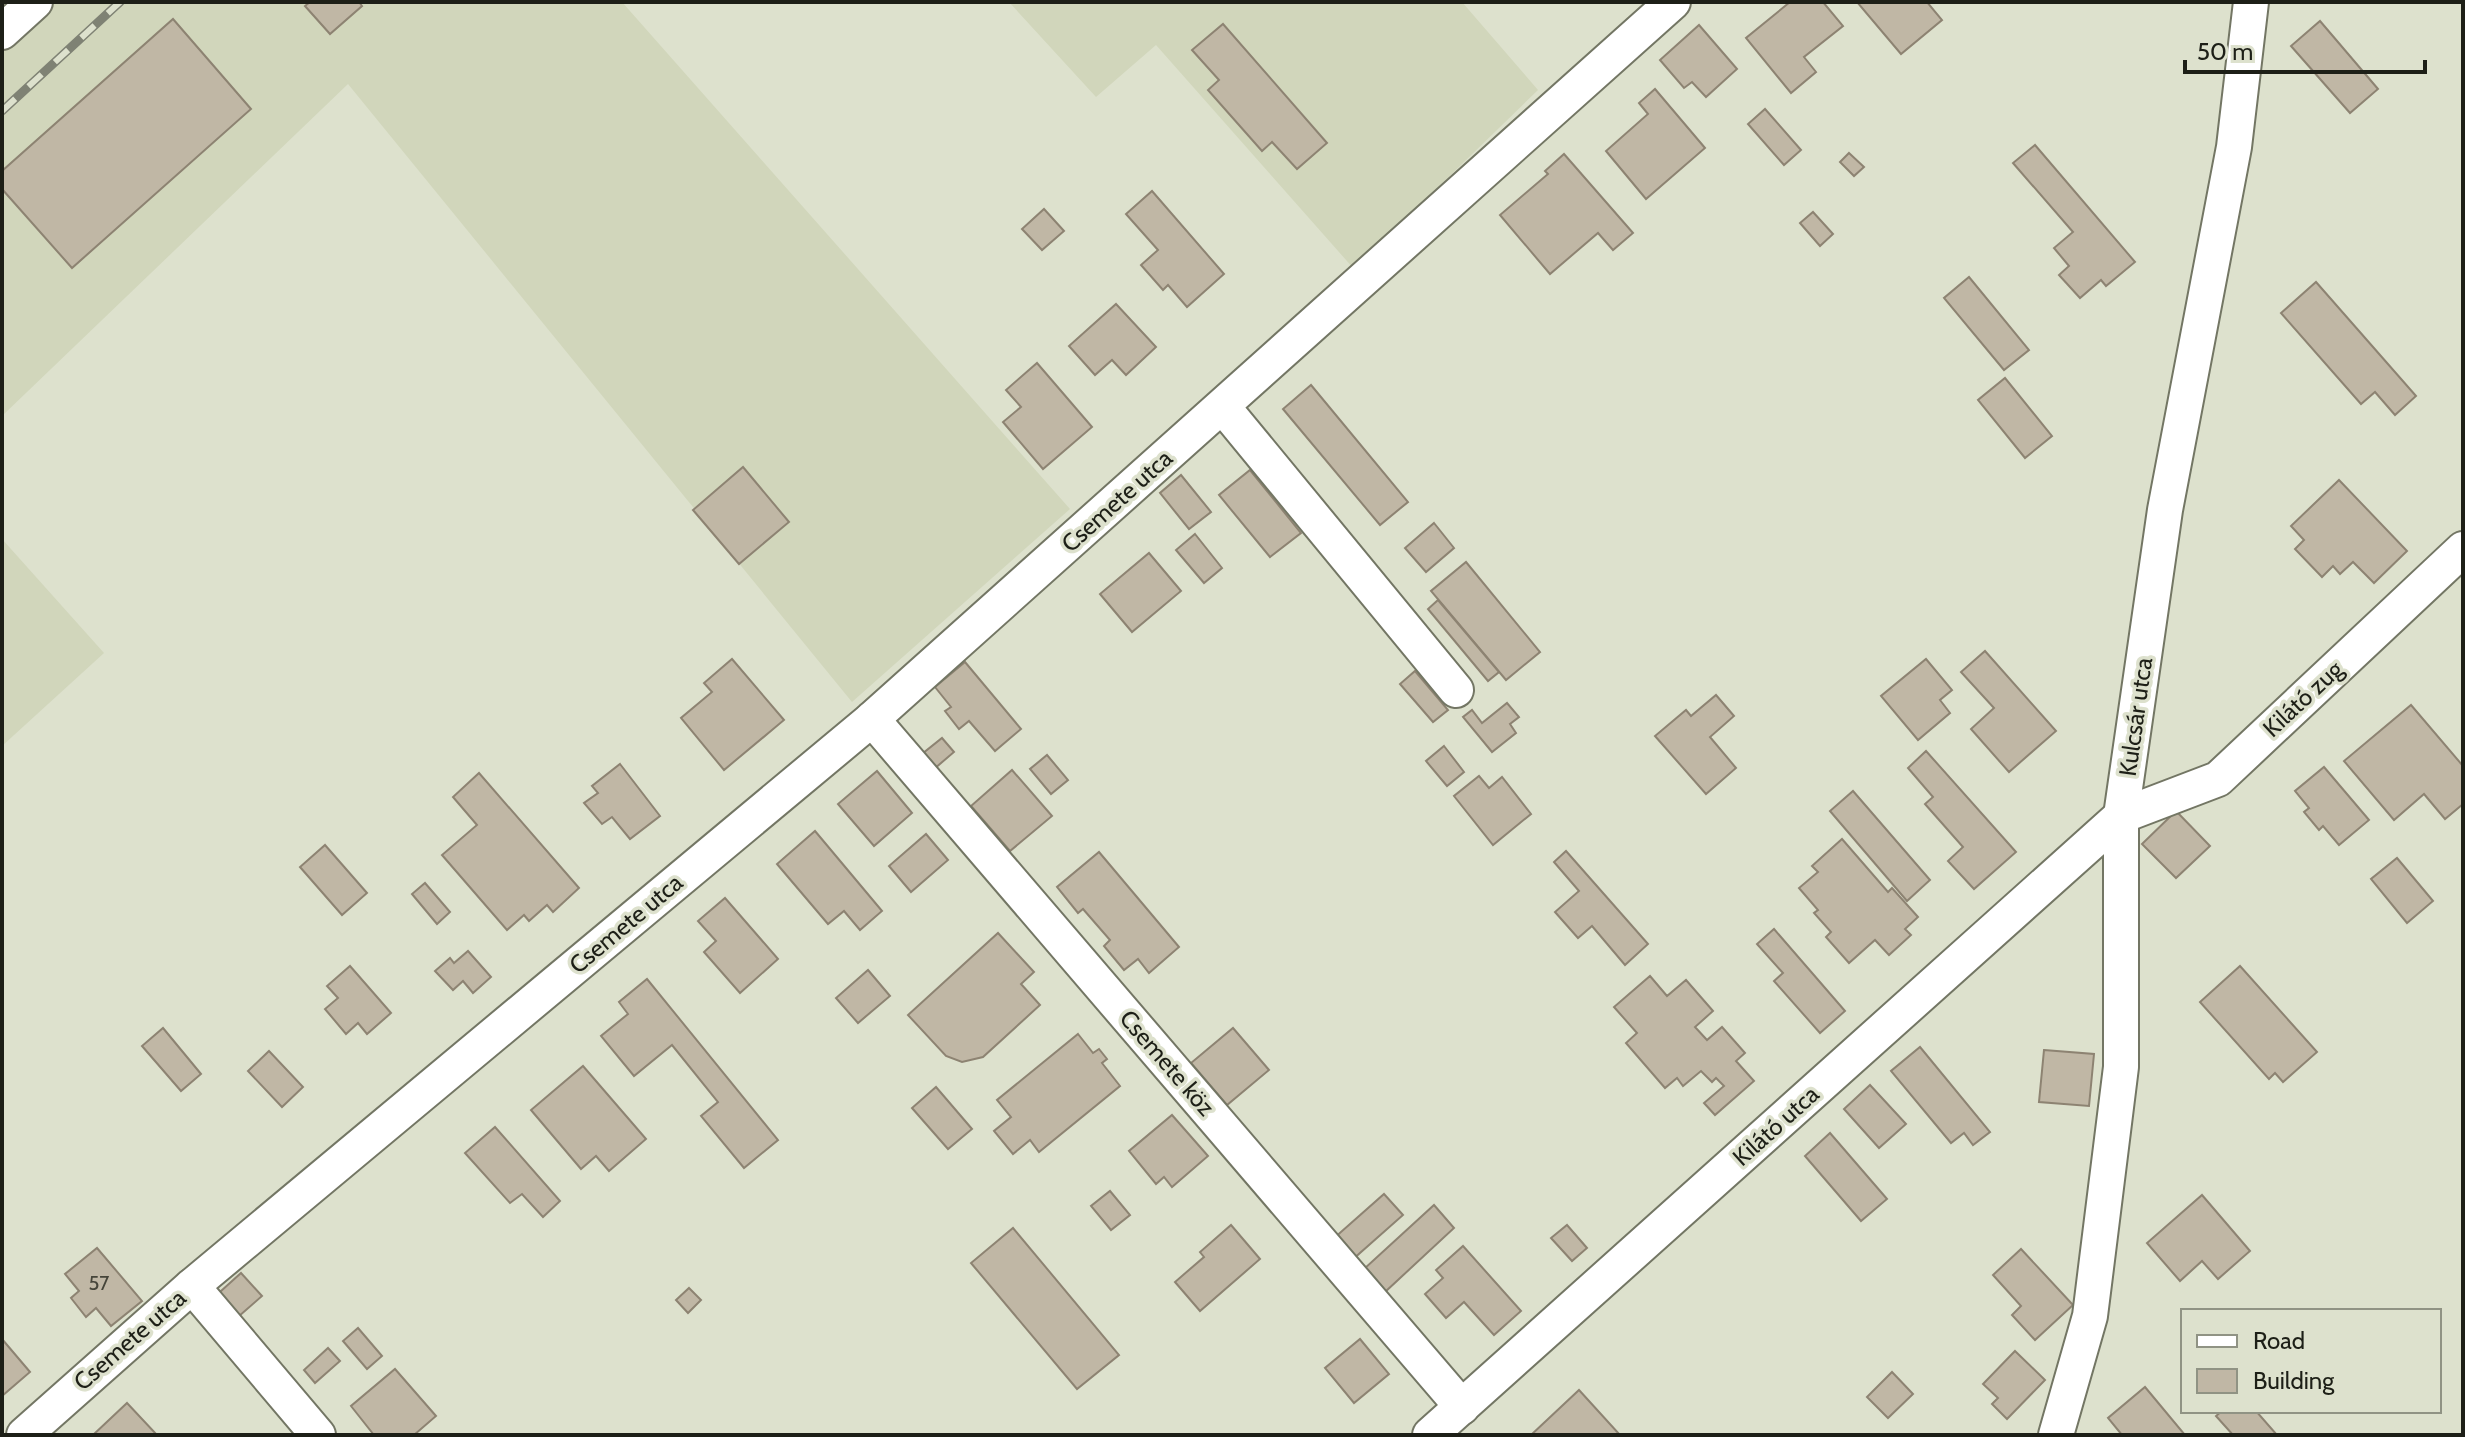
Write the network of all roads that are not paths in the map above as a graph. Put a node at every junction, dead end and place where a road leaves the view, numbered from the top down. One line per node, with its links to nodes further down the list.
1 (35, 2): 4 (street)
2 (1673, 2): 5 (street, Csemete utca)
3 (2251, 2): 9 (street, Kulcsár utca)
4 (2, 32)
5 (1223, 407): 7 (street); 8 (street, Csemete utca)
6 (2463, 549): 9 (street, Kilátó zug)
7 (1456, 690)
8 (872, 719): 10 (street, Csemete utca); 11 (street, Csemete köz)
9 (2121, 816): 11 (street, Kilátó utca); 15 (street, Kulcsár utca)
10 (192, 1286): 12 (street, Csemete utca); 13 (street)
11 (1462, 1407): 14 (street, Kilátó utca)
12 (24, 1435)
13 (318, 1435)
14 (1430, 1435)
15 (2056, 1435)

